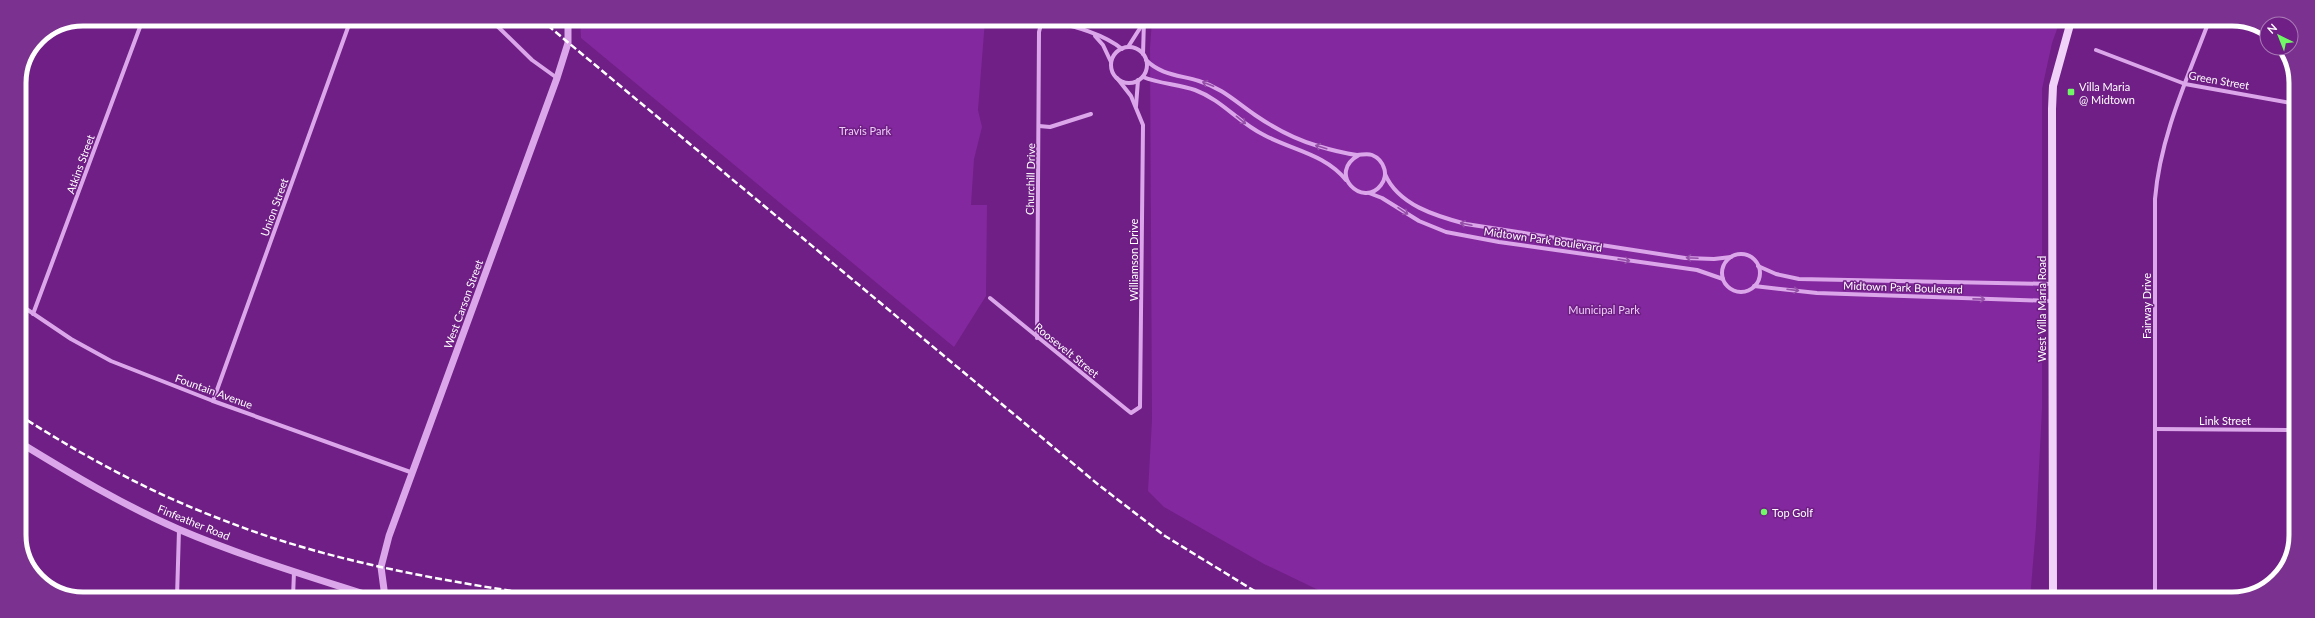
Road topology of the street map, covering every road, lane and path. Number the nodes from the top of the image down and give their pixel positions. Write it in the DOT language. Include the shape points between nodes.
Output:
graph roads {
  1 [pos="140,26"];
  2 [pos="348,26"];
  3 [pos="497,26"];
  4 [pos="568,26"];
  5 [pos="1040,26"];
  6 [pos="1067,26"];
  7 [pos="1141,26"];
  8 [pos="1144,26"];
  9 [pos="2070,26"];
  10 [pos="2207,26"];
  11 [pos="1093,34"];
  12 [pos="1128,47"];
  13 [pos="1122,49"];
  14 [pos="2096,50"];
  15 [pos="1143,54"];
  16 [pos="1146,60"];
  17 [pos="1111,62"];
  18 [pos="1143,77"];
  19 [pos="557,78"];
  20 [pos="1117,78"];
  21 [pos="1138,80"];
  22 [pos="2186,84"];
  23 [pos="2289,103"];
  24 [pos="1136,106"];
  25 [pos="1091,114"];
  26 [pos="1040,126"];
  27 [pos="1359,155"];
  28 [pos="1385,174"];
  29 [pos="1347,181"];
  30 [pos="1369,193"];
  31 [pos="1731,257"];
  32 [pos="1758,266"];
  33 [pos="1723,279"];
  34 [pos="2052,284"];
  35 [pos="1754,286"];
  36 [pos="990,298"];
  37 [pos="2052,301"];
  38 [pos="26,309"];
  39 [pos="34,314"];
  40 [pos="1037,338"];
  41 [pos="213,401"];
  42 [pos="1134,412"];
  43 [pos="2155,429"];
  44 [pos="2289,430"];
  45 [pos="26,446"];
  46 [pos="413,473"];
  47 [pos="179,530"];
  48 [pos="294,572"];
  49 [pos="177,592"];
  50 [pos="293,592"];
  51 [pos="357,592"];
  52 [pos="384,592"];
  53 [pos="2053,592"];
  54 [pos="2155,592"];
  1 -- 39 [label="street, Atkins Street"];
  2 -- 41 [label="street, Union Street"];
  3 -- 19 [label="street" via="532,60"];
  4 -- 19 [label="street, West Carson Street" via="568,42"];
  5 -- 26 [label="street, Churchill Drive"];
  6 -- 11 [label="street"];
  7 -- 12 [label="street"];
  8 -- 15 [label="street"];
  9 -- 34 [label="main road, West Villa Maria Road" via="2052,86"];
  10 -- 22 [label="street, Fairway Drive"];
  11 -- 13 [label="street" via="1116,43"];
  11 -- 17 [label="street" via="1103,45"];
  12 -- 13 [label="street"];
  12 -- 15 [label="street"];
  13 -- 17 [label="street"];
  14 -- 22 [label="street, Green Street"];
  15 -- 16 [label="street"];
  16 -- 18 [label="street" via="1147,66"];
  27 -- 16 [label="street, one-way" via="1339,152 1269,125 1228,93 1199,81 1163,72"];
  17 -- 20 [label="street" via="1111,68"];
  18 -- 21 [label="street"];
  18 -- 29 [label="street, one-way" via="1195,90 1214,99 1265,136 1334,166"];
  19 -- 46 [label="street, West Carson Street"];
  20 -- 21 [label="street" via="1127,83"];
  20 -- 24 [label="street, Williamson Drive"];
  21 -- 24 [label="street, Williamson Drive"];
  22 -- 23 [label="street, Green Street"];
  22 -- 43 [label="street, Fairway Drive" via="2171,123 2157,180"];
  24 -- 42 [label="street, Williamson Drive" via="1143,125 1142,384 1140,407"];
  25 -- 26 [label="street" via="1050,127"];
  26 -- 40 [label="street, Churchill Drive"];
  27 -- 28 [label="street" via="1377,158"];
  27 -- 29 [label="street" via="1349,162 1346,168"];
  28 -- 30 [label="street" via="1380,186"];
  31 -- 28 [label="street, Midtown Park Boulevard, one-way" via="1686,258 1466,224 1431,213 1398,194"];
  29 -- 30 [label="street" via="1356,191"];
  30 -- 33 [label="street, Midtown Park Boulevard, one-way" via="1419,221 1446,232 1697,270"];
  31 -- 32 [label="street" via="1744,255 1754,259"];
  31 -- 33 [label="street" via="1723,267"];
  32 -- 34 [label="street, Midtown Park Boulevard" via="1776,274 1799,279"];
  32 -- 35 [label="street" via="1759,277"];
  33 -- 35 [label="street" via="1726,285 1737,291 1749,290"];
  34 -- 37 [label="main road, West Villa Maria Road"];
  35 -- 37 [label="street, Midtown Park Boulevard, one-way" via="1817,293"];
  36 -- 40 [label="street, Roosevelt Street"];
  37 -- 53 [label="main road, West Villa Maria Road"];
  38 -- 39 [label="street, Fountain Avenue"];
  39 -- 41 [label="street, Fountain Avenue" via="71,339 111,361"];
  40 -- 42 [label="street, Roosevelt Street" via="1126,410"];
  41 -- 46 [label="street, Fountain Avenue"];
  43 -- 44 [label="street, Link Street"];
  43 -- 54 [label="street, Fairway Drive"];
  45 -- 47 [label="street, Finfeather Road" via="80,480"];
  46 -- 52 [label="street, West Carson Street" via="384,554 381,567"];
  47 -- 48 [label="street, Finfeather Road"];
  47 -- 49 [label="street"];
  48 -- 50 [label="street"];
  48 -- 51 [label="street, Finfeather Road"];
}
